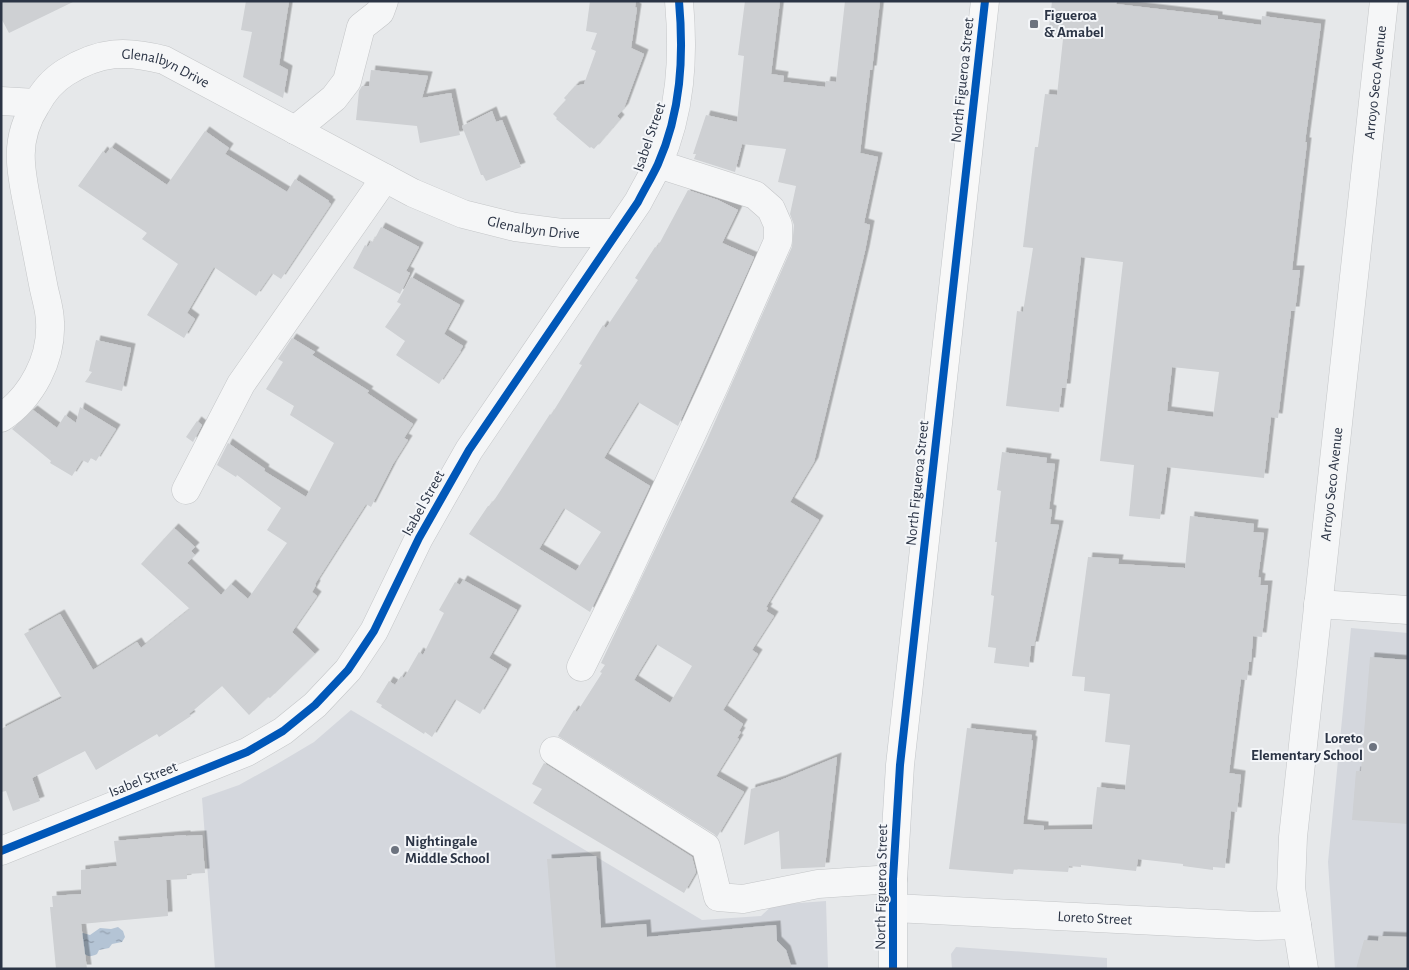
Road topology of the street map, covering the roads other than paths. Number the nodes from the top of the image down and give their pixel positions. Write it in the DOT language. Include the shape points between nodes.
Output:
graph roads {
  1 [pos="384,1"];
  2 [pos="679,1"];
  3 [pos="985,1"];
  4 [pos="1384,1"];
  5 [pos="1,102"];
  6 [pos="36,103"];
  7 [pos="295,130"];
  8 [pos="658,164"];
  9 [pos="385,178"];
  10 [pos="617,232"];
  11 [pos="1,418"];
  12 [pos="186,490"];
  13 [pos="1318,604"];
  14 [pos="1408,610"];
  15 [pos="581,667"];
  16 [pos="554,751"];
  17 [pos="1,851"];
  18 [pos="893,879"];
  19 [pos="894,908"];
  20 [pos="1296,925"];
  21 [pos="893,969"];
  22 [pos="1304,969"];
  1 -- 7 [label="street" via="380,12 361,27 347,81 334,98"];
  2 -- 8 [label="street, Isabel Street" via="682,38 680,80 673,121"];
  3 -- 18 [label="main road, North Figueroa Street" via="900,766"];
  4 -- 13 [label="street, Arroyo Seco Avenue"];
  5 -- 6 [label="street"];
  6 -- 7 [label="street, Glenalbyn Drive" via="61,75 79,64 109,54 139,54 164,60"];
  6 -- 11 [label="street, Glenalbyn Drive" via="21,141 20,169 50,321 48,351 39,376 25,398"];
  7 -- 9 [label="street, Glenalbyn Drive"];
  8 -- 10 [label="street, Isabel Street"];
  8 -- 15 [label="street" via="755,195 771,210 778,225 778,241 714,386"];
  9 -- 10 [label="street, Glenalbyn Drive" via="463,214 515,227 562,233"];
  9 -- 12 [label="street" via="241,384"];
  10 -- 17 [label="street, Isabel Street" via="469,450 419,538 374,631 348,670 315,705 283,731 247,752"];
  13 -- 14 [label="street"];
  13 -- 20 [label="street, Arroyo Seco Avenue" via="1293,837 1291,888"];
  16 -- 18 [label="street" via="706,847 718,897 743,899 818,884"];
  18 -- 19 [label="main road, North Figueroa Street"];
  19 -- 20 [label="street, Loreto Street" via="1257,926"];
  19 -- 21 [label="main road, North Figueroa Street"];
  20 -- 22 [label="street, Arroyo Seco Avenue"];
}
